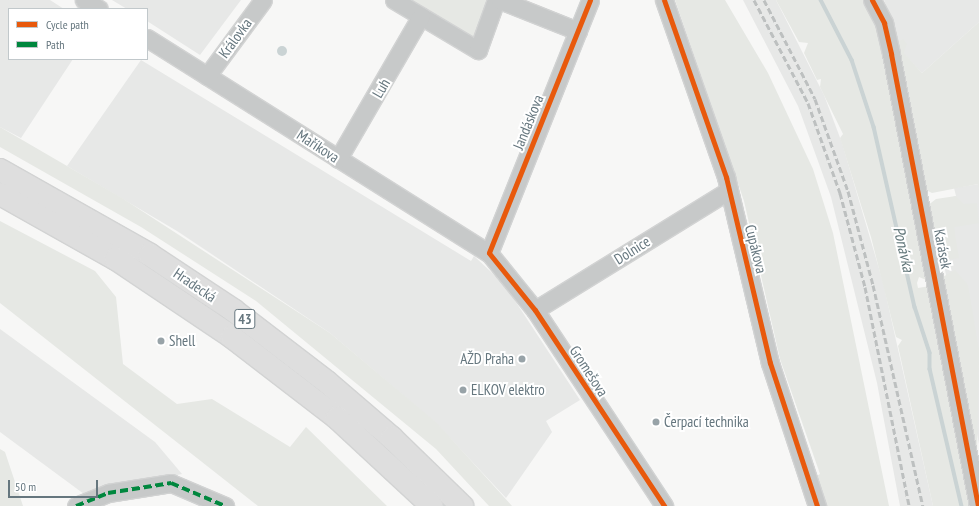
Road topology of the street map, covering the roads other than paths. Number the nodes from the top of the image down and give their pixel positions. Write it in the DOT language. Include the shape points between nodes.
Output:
graph roads {
  1 [pos="84,0"];
  2 [pos="262,0"];
  3 [pos="394,0"];
  4 [pos="496,0"];
  5 [pos="500,0"];
  6 [pos="590,0"];
  7 [pos="664,0"];
  8 [pos="872,0"];
  9 [pos="97,8"];
  10 [pos="421,16"];
  11 [pos="578,31"];
  12 [pos="148,39"];
  13 [pos="207,76"];
  14 [pos="338,159"];
  15 [pos="0,170"];
  16 [pos="729,190"];
  17 [pos="0,194"];
  18 [pos="489,253"];
  19 [pos="535,310"];
  20 [pos="76,506"];
  21 [pos="225,506"];
  22 [pos="432,506"];
  23 [pos="462,506"];
  24 [pos="664,506"];
  25 [pos="817,506"];
  26 [pos="978,506"];
  1 -- 9 [label="street"];
  2 -- 13 [label="street, Královka"];
  3 -- 10 [label="street"];
  4 -- 10 [label="street" via="478,50"];
  5 -- 11 [label="street"];
  6 -- 11 [label="street, Jandáskova"];
  7 -- 16 [label="street, Cupákova"];
  8 -- 26 [label="street, Karásek" via="891,54"];
  10 -- 14 [label="street, Luh"];
  11 -- 18 [label="street, Jandáskova"];
  12 -- 13 [label="street, Maříkova"];
  13 -- 14 [label="street, Maříkova"];
  14 -- 18 [label="street, Maříkova"];
  15 -- 23 [label="highway, Hradecká / 43" via="144,251 233,310 332,387"];
  16 -- 19 [label="street, Dolnice"];
  16 -- 25 [label="street, Cupákova" via="770,363"];
  17 -- 22 [label="highway, 43" via="158,286 232,337 337,418"];
  18 -- 19 [label="street, Gromešova"];
  19 -- 24 [label="street, Gromešova"];
  20 -- 21 [label="street" via="108,493 171,483"];
}
